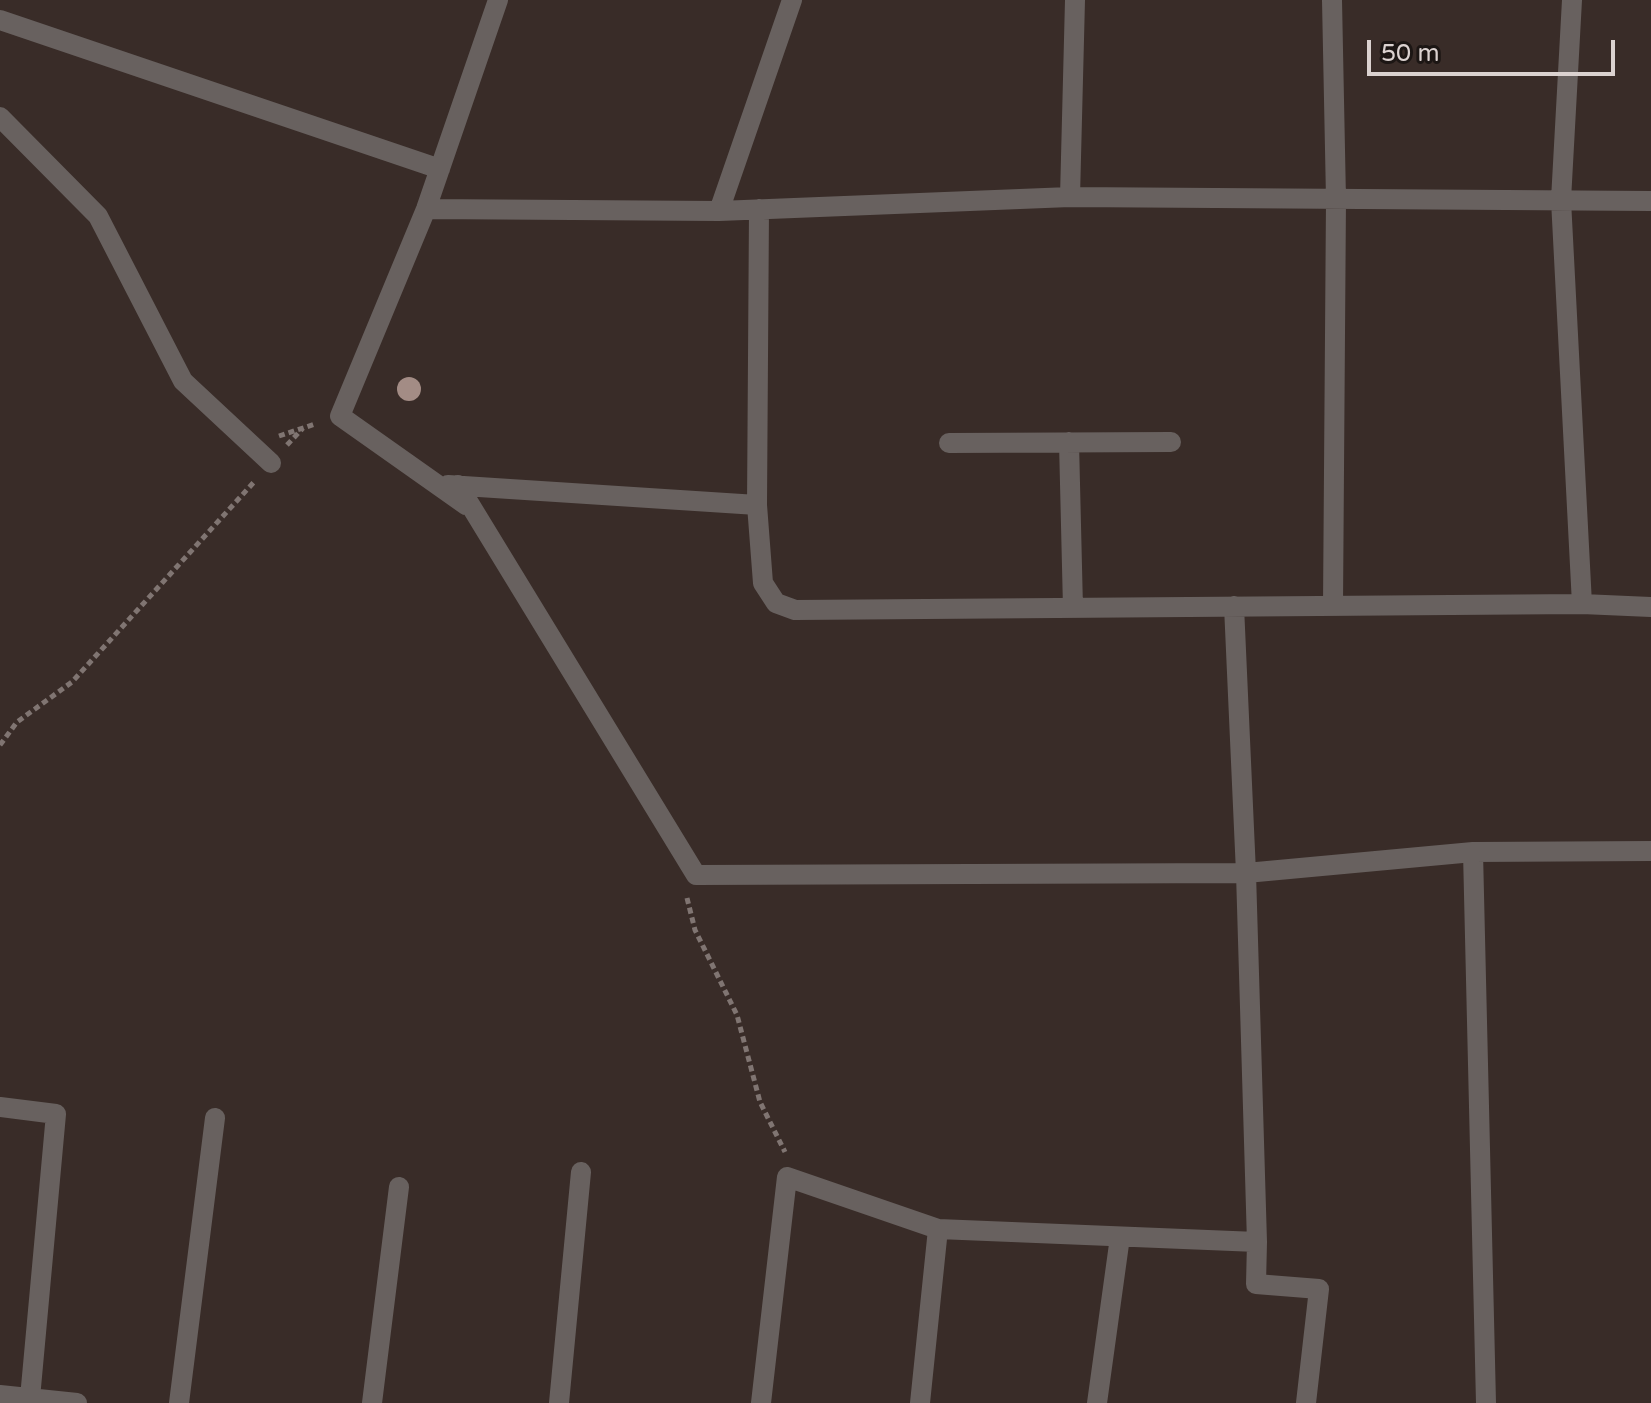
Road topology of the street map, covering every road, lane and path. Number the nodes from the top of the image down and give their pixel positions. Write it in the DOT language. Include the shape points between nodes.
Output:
graph roads {
  1 [pos="498,0"];
  2 [pos="792,0"];
  3 [pos="1075,0"];
  4 [pos="1332,0"];
  5 [pos="1572,0"];
  6 [pos="1,22"];
  7 [pos="0,117"];
  8 [pos="440,169"];
  9 [pos="1070,197"];
  10 [pos="1336,199"];
  11 [pos="1561,200"];
  12 [pos="1651,201"];
  13 [pos="426,209"];
  14 [pos="759,209"];
  15 [pos="719,211"];
  16 [pos="340,416"];
  17 [pos="303,428"];
  18 [pos="1069,442"];
  19 [pos="1171,442"];
  20 [pos="949,443"];
  21 [pos="251,445"];
  22 [pos="271,463"];
  23 [pos="436,484"];
  24 [pos="458,485"];
  25 [pos="757,505"];
  26 [pos="474,511"];
  27 [pos="1582,604"];
  28 [pos="1333,605"];
  29 [pos="1234,606"];
  30 [pos="1651,607"];
  31 [pos="1073,608"];
  32 [pos="0,745"];
  33 [pos="1651,851"];
  34 [pos="1473,852"];
  35 [pos="1246,873"];
  36 [pos="696,875"];
  37 [pos="0,1107"];
  38 [pos="215,1118"];
  39 [pos="581,1172"];
  40 [pos="787,1177"];
  41 [pos="399,1187"];
  42 [pos="938,1229"];
  43 [pos="1120,1237"];
  44 [pos="1257,1242"];
  45 [pos="0,1395"];
  46 [pos="30,1398"];
  47 [pos="77,1403"];
  48 [pos="179,1403"];
  49 [pos="372,1403"];
  50 [pos="559,1403"];
  51 [pos="761,1403"];
  52 [pos="920,1403"];
  53 [pos="1097,1403"];
  54 [pos="1306,1403"];
  55 [pos="1486,1403"];
  1 -- 8 [label="street"];
  2 -- 15 [label="street"];
  3 -- 9 [label="street"];
  4 -- 10 [label="street"];
  5 -- 11 [label="street"];
  6 -- 8 [label="street"];
  7 -- 21 [label="street" via="98,216 183,381"];
  8 -- 13 [label="street"];
  9 -- 10 [label="street"];
  9 -- 14 [label="street"];
  10 -- 11 [label="street"];
  10 -- 28 [label="street"];
  11 -- 12 [label="street"];
  11 -- 27 [label="street"];
  13 -- 15 [label="street"];
  13 -- 16 [label="street"];
  14 -- 15 [label="street"];
  14 -- 25 [label="street"];
  16 -- 17 [label="path"];
  16 -- 23 [label="street"];
  17 -- 21 [label="path"];
  17 -- 22 [label="path"];
  18 -- 19 [label="street"];
  18 -- 20 [label="street"];
  18 -- 31 [label="street"];
  21 -- 22 [label="street"];
  22 -- 32 [label="path" via="72,682 17,722"];
  23 -- 24 [label="street"];
  23 -- 26 [label="street"];
  24 -- 25 [label="street"];
  24 -- 26 [label="street"];
  25 -- 31 [label="street" via="763,583 776,603 795,610"];
  26 -- 36 [label="street"];
  27 -- 28 [label="street"];
  27 -- 30 [label="street"];
  28 -- 29 [label="street"];
  29 -- 31 [label="street"];
  29 -- 35 [label="street"];
  33 -- 34 [label="street"];
  34 -- 35 [label="street"];
  34 -- 55 [label="street"];
  35 -- 36 [label="street"];
  35 -- 44 [label="street"];
  36 -- 40 [label="path" via="687,889 687,907 737,1015 760,1102 784,1150"];
  37 -- 46 [label="street" via="56,1114"];
  38 -- 48 [label="street"];
  39 -- 50 [label="street"];
  40 -- 42 [label="street"];
  40 -- 51 [label="street"];
  41 -- 49 [label="street"];
  42 -- 43 [label="street"];
  42 -- 52 [label="street"];
  43 -- 44 [label="street"];
  43 -- 53 [label="street"];
  44 -- 54 [label="street" via="1256,1284 1319,1289"];
  45 -- 46 [label="street"];
  46 -- 47 [label="street"];
}
